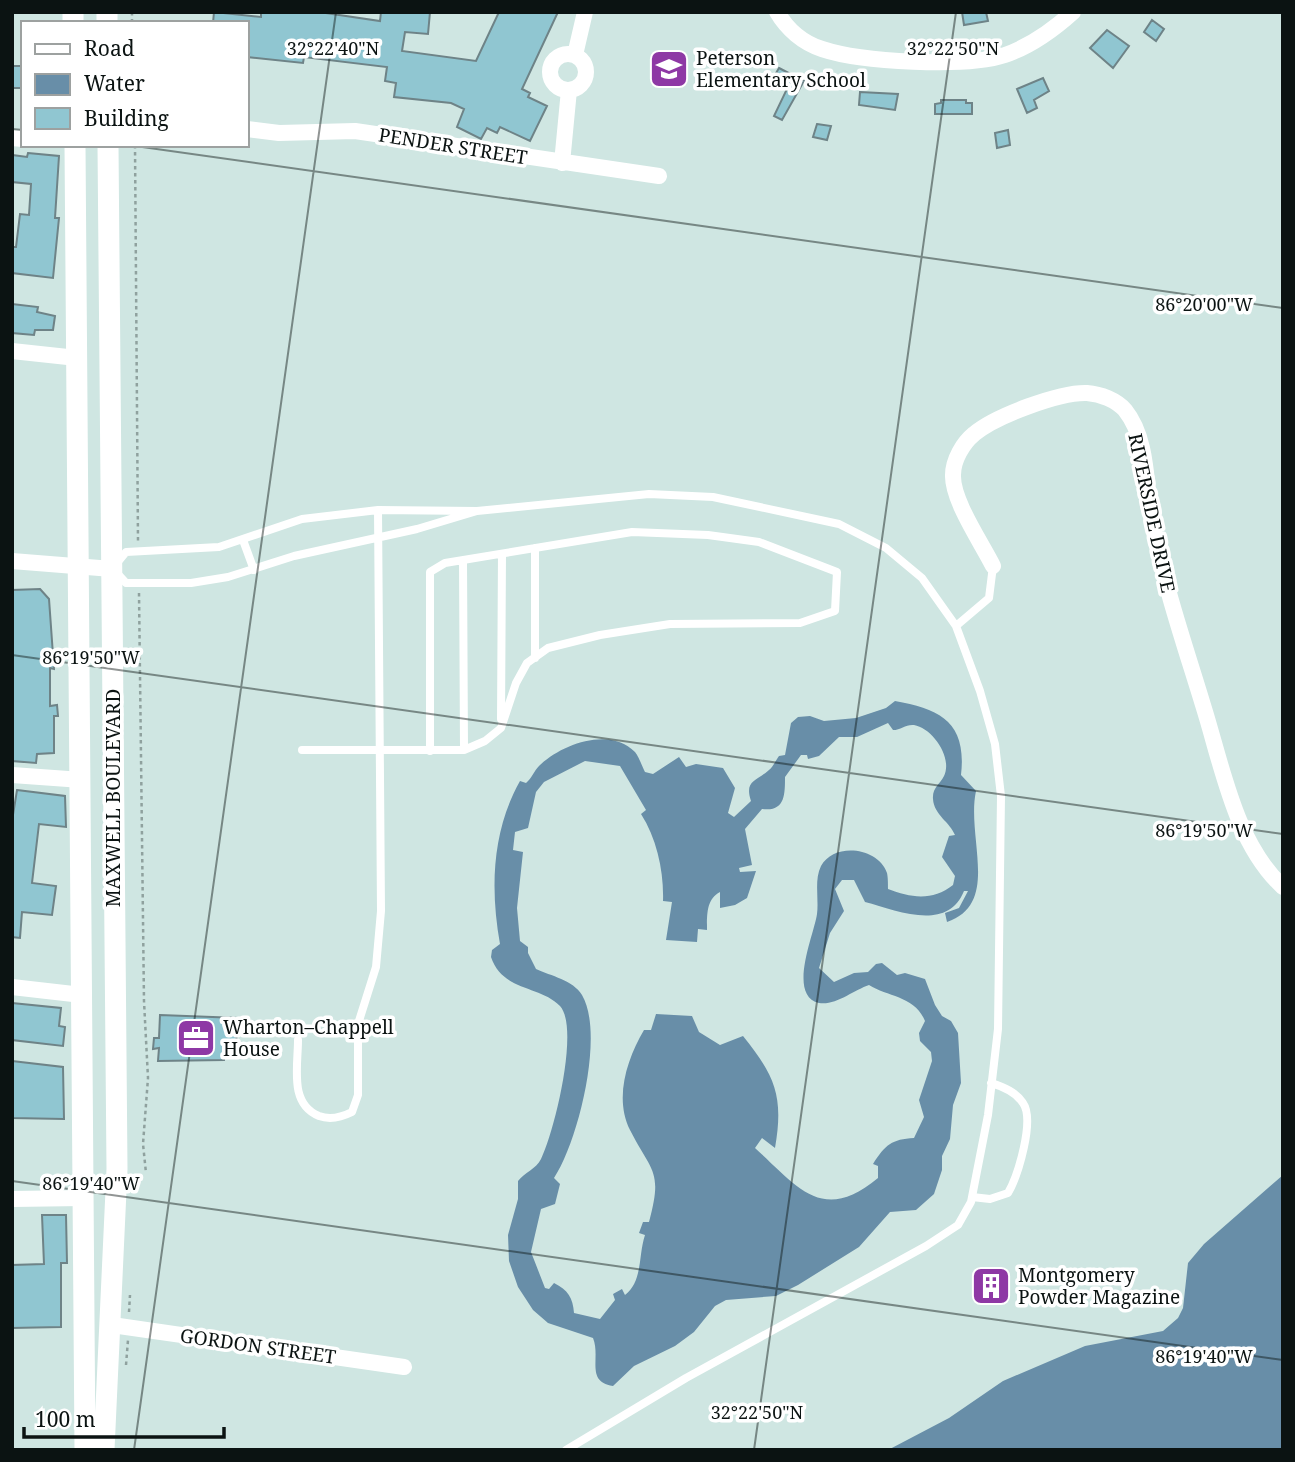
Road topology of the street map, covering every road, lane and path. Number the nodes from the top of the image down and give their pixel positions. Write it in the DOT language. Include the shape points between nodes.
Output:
graph roads {
  1 [pos="585,12"];
  2 [pos="777,12"];
  3 [pos="1073,12"];
  4 [pos="575,55"];
  5 [pos="569,90"];
  6 [pos="248,129"];
  7 [pos="75,147"];
  8 [pos="92,147"];
  9 [pos="108,147"];
  10 [pos="135,147"];
  11 [pos="562,163"];
  12 [pos="659,176"];
  13 [pos="109,216"];
  14 [pos="12,351"];
  15 [pos="77,358"];
  16 [pos="378,510"];
  17 [pos="477,511"];
  18 [pos="380,538"];
  19 [pos="243,540"];
  20 [pos="534,548"];
  21 [pos="138,552"];
  22 [pos="502,554"];
  23 [pos="463,560"];
  24 [pos="12,561"];
  25 [pos="993,566"];
  26 [pos="79,568"];
  27 [pos="112,569"];
  28 [pos="254,570"];
  29 [pos="139,583"];
  30 [pos="956,626"];
  31 [pos="535,658"];
  32 [pos="500,728"];
  33 [pos="302,750"];
  34 [pos="464,750"];
  35 [pos="380,751"];
  36 [pos="430,751"];
  37 [pos="12,775"];
  38 [pos="82,780"];
  39 [pos="1283,887"];
  40 [pos="12,988"];
  41 [pos="82,995"];
  42 [pos="298,1040"];
  43 [pos="992,1083"];
  44 [pos="146,1173"];
  45 [pos="972,1197"];
  46 [pos="83,1198"];
  47 [pos="12,1199"];
  48 [pos="112,1325"];
  49 [pos="404,1367"];
  50 [pos="85,1450"];
  51 [pos="104,1450"];
  52 [pos="566,1450"];
  1 -- 4 [label="street"];
  2 -- 3 [label="street" via="792,32 821,48 962,63 1021,48"];
  4 -- 5 [label="street" via="585,65 585,78"];
  4 -- 5 [label="street" via="561,55 552,65 556,85"];
  5 -- 11 [label="street"];
  6 -- 11 [label="street, PENDER STREET" via="355,131"];
  7 -- 15 [label="main road, MAXWELL BOULEVARD"];
  8 -- 13 [label="main road"];
  9 -- 13 [label="main road, MAXWELL BOULEVARD"];
  10 -- 21 [label="path"];
  11 -- 12 [label="street, PENDER STREET"];
  13 -- 27 [label="main road, MAXWELL BOULEVARD"];
  14 -- 15 [label="street"];
  15 -- 26 [label="main road, MAXWELL BOULEVARD"];
  16 -- 17 [label="lane"];
  16 -- 18 [label="lane"];
  16 -- 19 [label="lane" via="302,519"];
  17 -- 18 [label="lane"];
  17 -- 30 [label="lane" via="649,494 713,497 778,509 839,524 886,548 922,578"];
  18 -- 28 [label="lane" via="293,556"];
  18 -- 35 [label="lane"];
  19 -- 21 [label="lane" via="189,551"];
  19 -- 28 [label="lane"];
  20 -- 22 [label="lane"];
  20 -- 31 [label="lane"];
  20 -- 31 [label="lane" via="632,532 708,535 760,542 837,572 835,611 800,624 670,624 548,648"];
  21 -- 27 [label="lane" via="126,552"];
  22 -- 23 [label="lane"];
  22 -- 32 [label="lane"];
  23 -- 34 [label="lane"];
  23 -- 36 [label="lane" via="430,572"];
  24 -- 26 [label="street"];
  25 -- 30 [label="lane" via="989,598"];
  25 -- 39 [label="street, RIVERSIDE DRIVE" via="956,494 952,473 960,451 975,433 1067,394 1107,398 1125,411 1142,448 1152,524 1169,598 1231,793 1258,858"];
  26 -- 27 [label="street"];
  26 -- 38 [label="main road, MAXWELL BOULEVARD"];
  27 -- 29 [label="lane" via="126,583"];
  27 -- 48 [label="main road, MAXWELL BOULEVARD" via="117,1169"];
  28 -- 29 [label="lane" via="191,583"];
  29 -- 44 [label="path"];
  30 -- 43 [label="lane" via="995,744 1001,796 998,1030"];
  31 -- 32 [label="lane" via="516,683"];
  32 -- 34 [label="lane"];
  33 -- 35 [label="lane"];
  34 -- 36 [label="lane"];
  35 -- 36 [label="lane"];
  35 -- 42 [label="lane" via="381,911 376,967 358,1024 358,1095 352,1112 323,1118 306,1109 298,1096"];
  37 -- 38 [label="street"];
  38 -- 41 [label="main road, MAXWELL BOULEVARD"];
  40 -- 41 [label="street"];
  41 -- 46 [label="main road, MAXWELL BOULEVARD"];
  43 -- 45 [label="lane"];
  43 -- 45 [label="lane" via="1010,1090 1025,1105 1027,1121 1018,1176 1008,1193 990,1199"];
  45 -- 52 [label="lane" via="958,1225 926,1246"];
  46 -- 47 [label="street"];
  46 -- 50 [label="main road, MAXWELL BOULEVARD"];
  48 -- 49 [label="street, GORDON STREET"];
  48 -- 51 [label="main road, MAXWELL BOULEVARD"];
}
